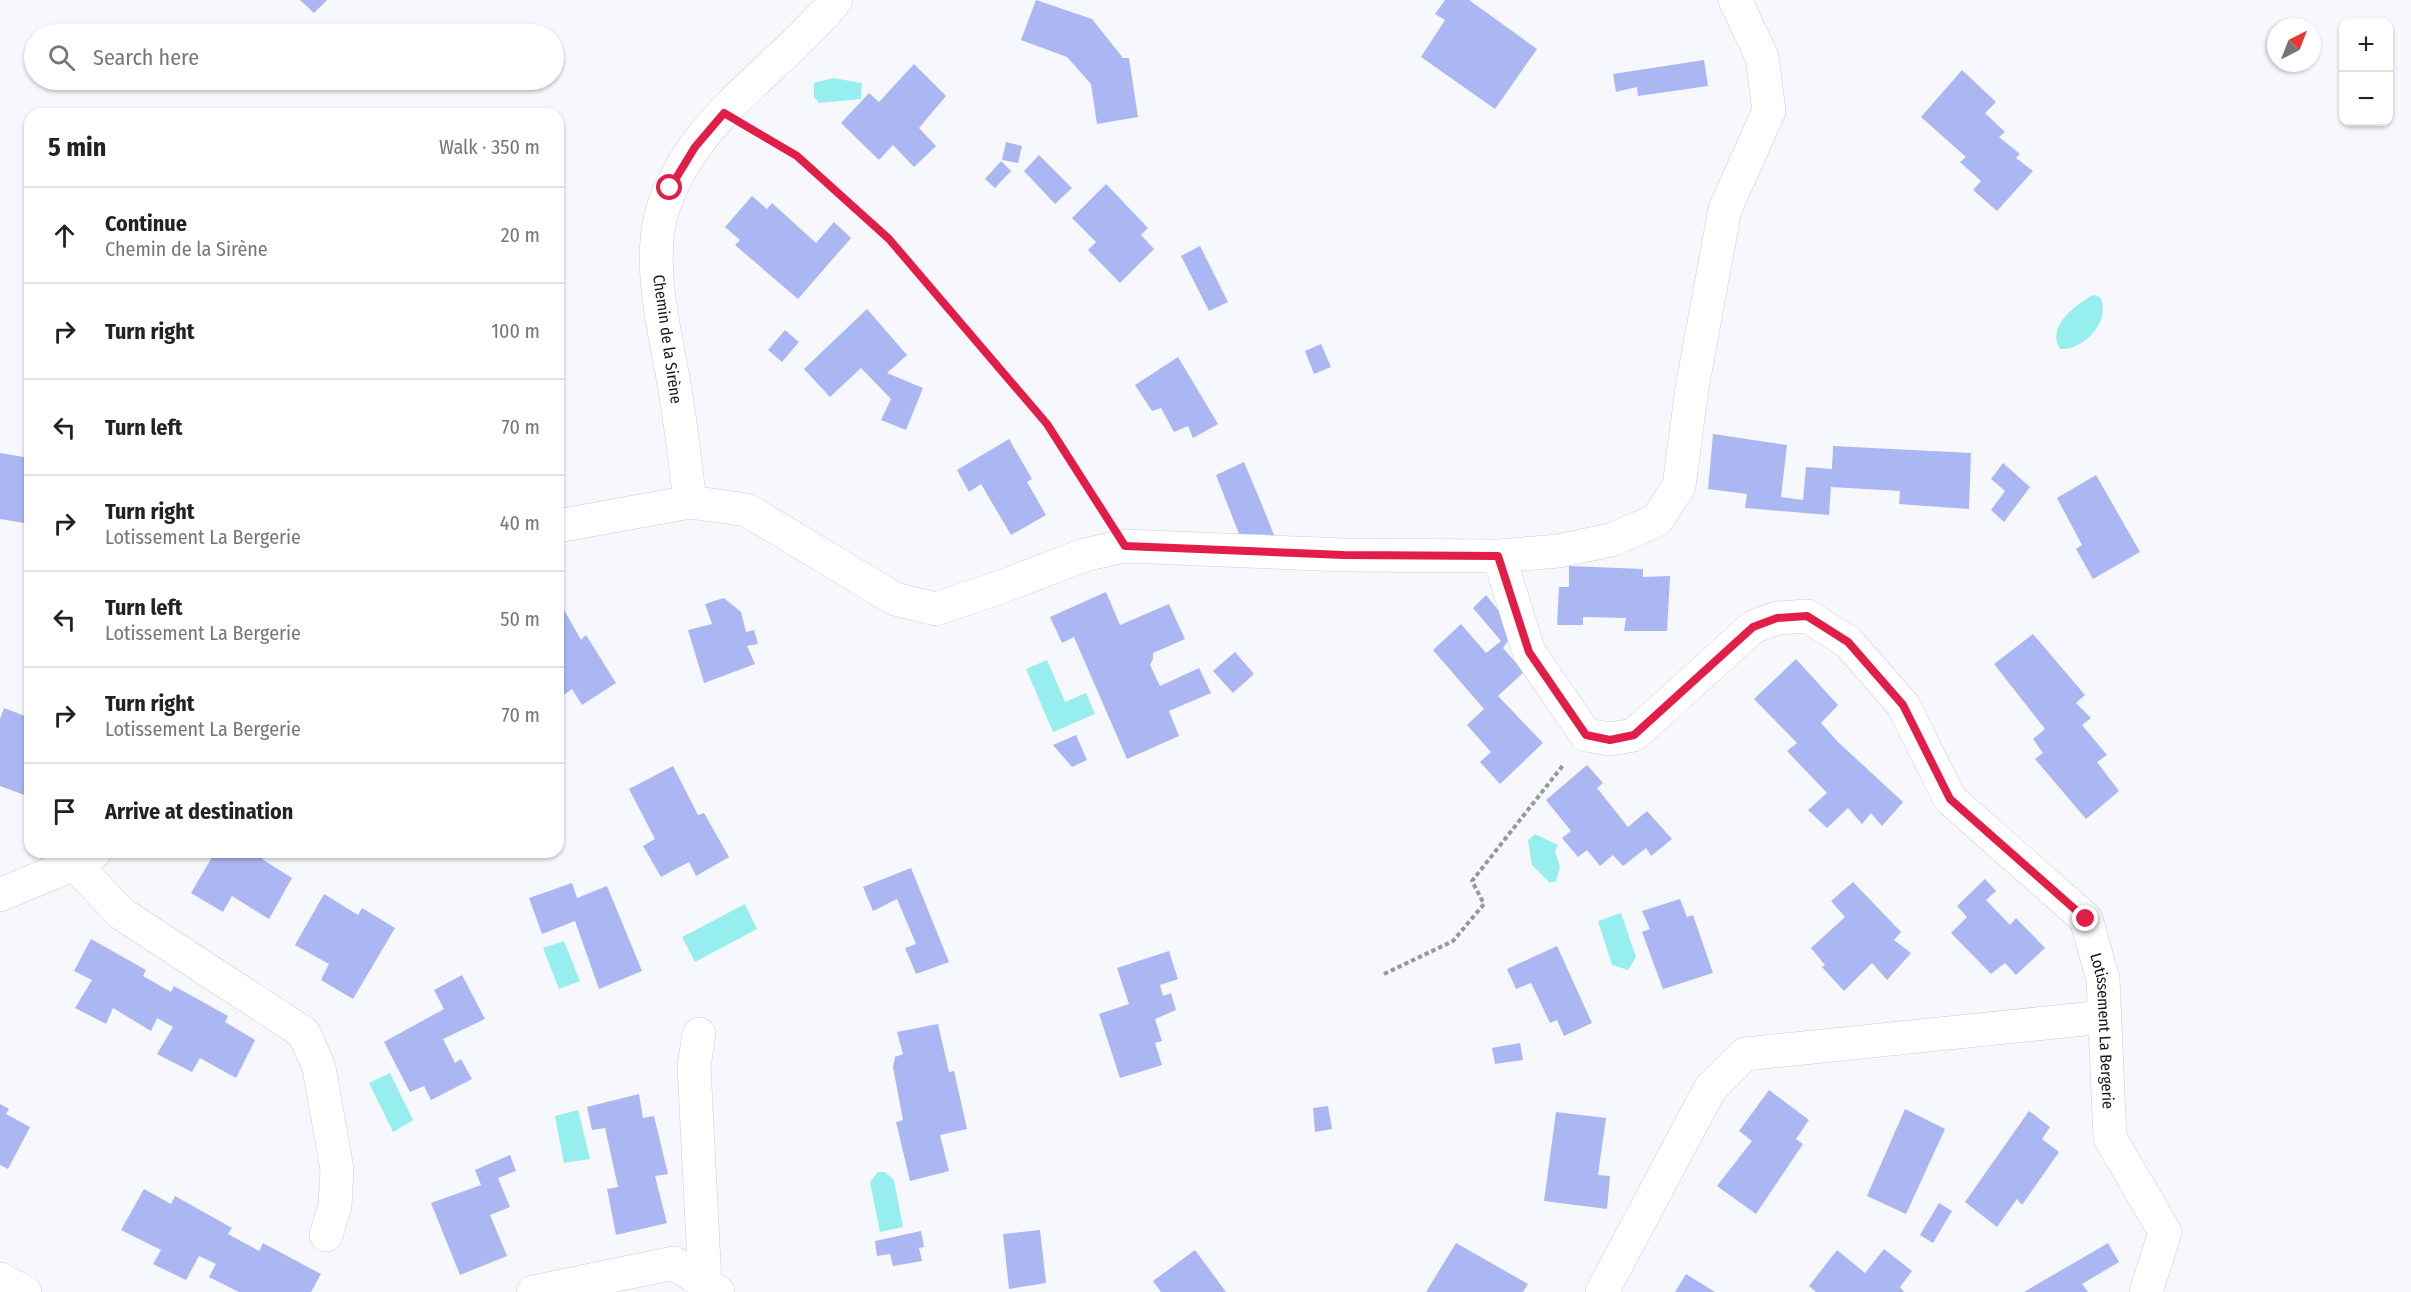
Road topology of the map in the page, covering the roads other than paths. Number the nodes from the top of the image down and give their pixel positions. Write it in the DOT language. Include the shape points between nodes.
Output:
graph roads {
  1 [pos="837,0"];
  2 [pos="1735,0"];
  3 [pos="690,502"];
  4 [pos="564,525"];
  5 [pos="1498,556"];
  6 [pos="85,858"];
  7 [pos="0,895"];
  8 [pos="2104,1017"];
  9 [pos="699,1034"];
  10 [pos="326,1235"];
  11 [pos="0,1279"];
  12 [pos="711,1288"];
  13 [pos="25,1292"];
  14 [pos="533,1292"];
  15 [pos="1602,1292"];
  16 [pos="2146,1292"];
  1 -- 3 [label="street, Chemin de la Sirène" via="813,29 724,113 695,147 670,188 657,238 658,295"];
  2 -- 5 [label="street" via="1762,57 1769,111 1725,209 1692,388 1679,486 1657,520 1611,540 1558,551"];
  3 -- 4 [label="street"];
  3 -- 5 [label="street" via="747,510 895,598 936,609 1084,555 1125,546 1344,555"];
  5 -- 8 [label="street, Lotissement La Bergerie" via="1529,652 1586,735 1610,740 1634,735 1753,627 1777,618 1807,616 1848,642 1903,705 1950,799 2086,919 2103,979"];
  6 -- 7 [label="street"];
  6 -- 10 [label="street" via="122,914 304,1033 319,1068 337,1169 336,1206"];
  8 -- 15 [label="street" via="1745,1054 1710,1089"];
  8 -- 16 [label="street, Lotissement La Bergerie" via="2110,1138 2164,1232"];
  9 -- 12 [label="street" via="693,1066"];
  11 -- 13 [label="street"];
  12 -- 14 [label="street" via="674,1263"];
}
